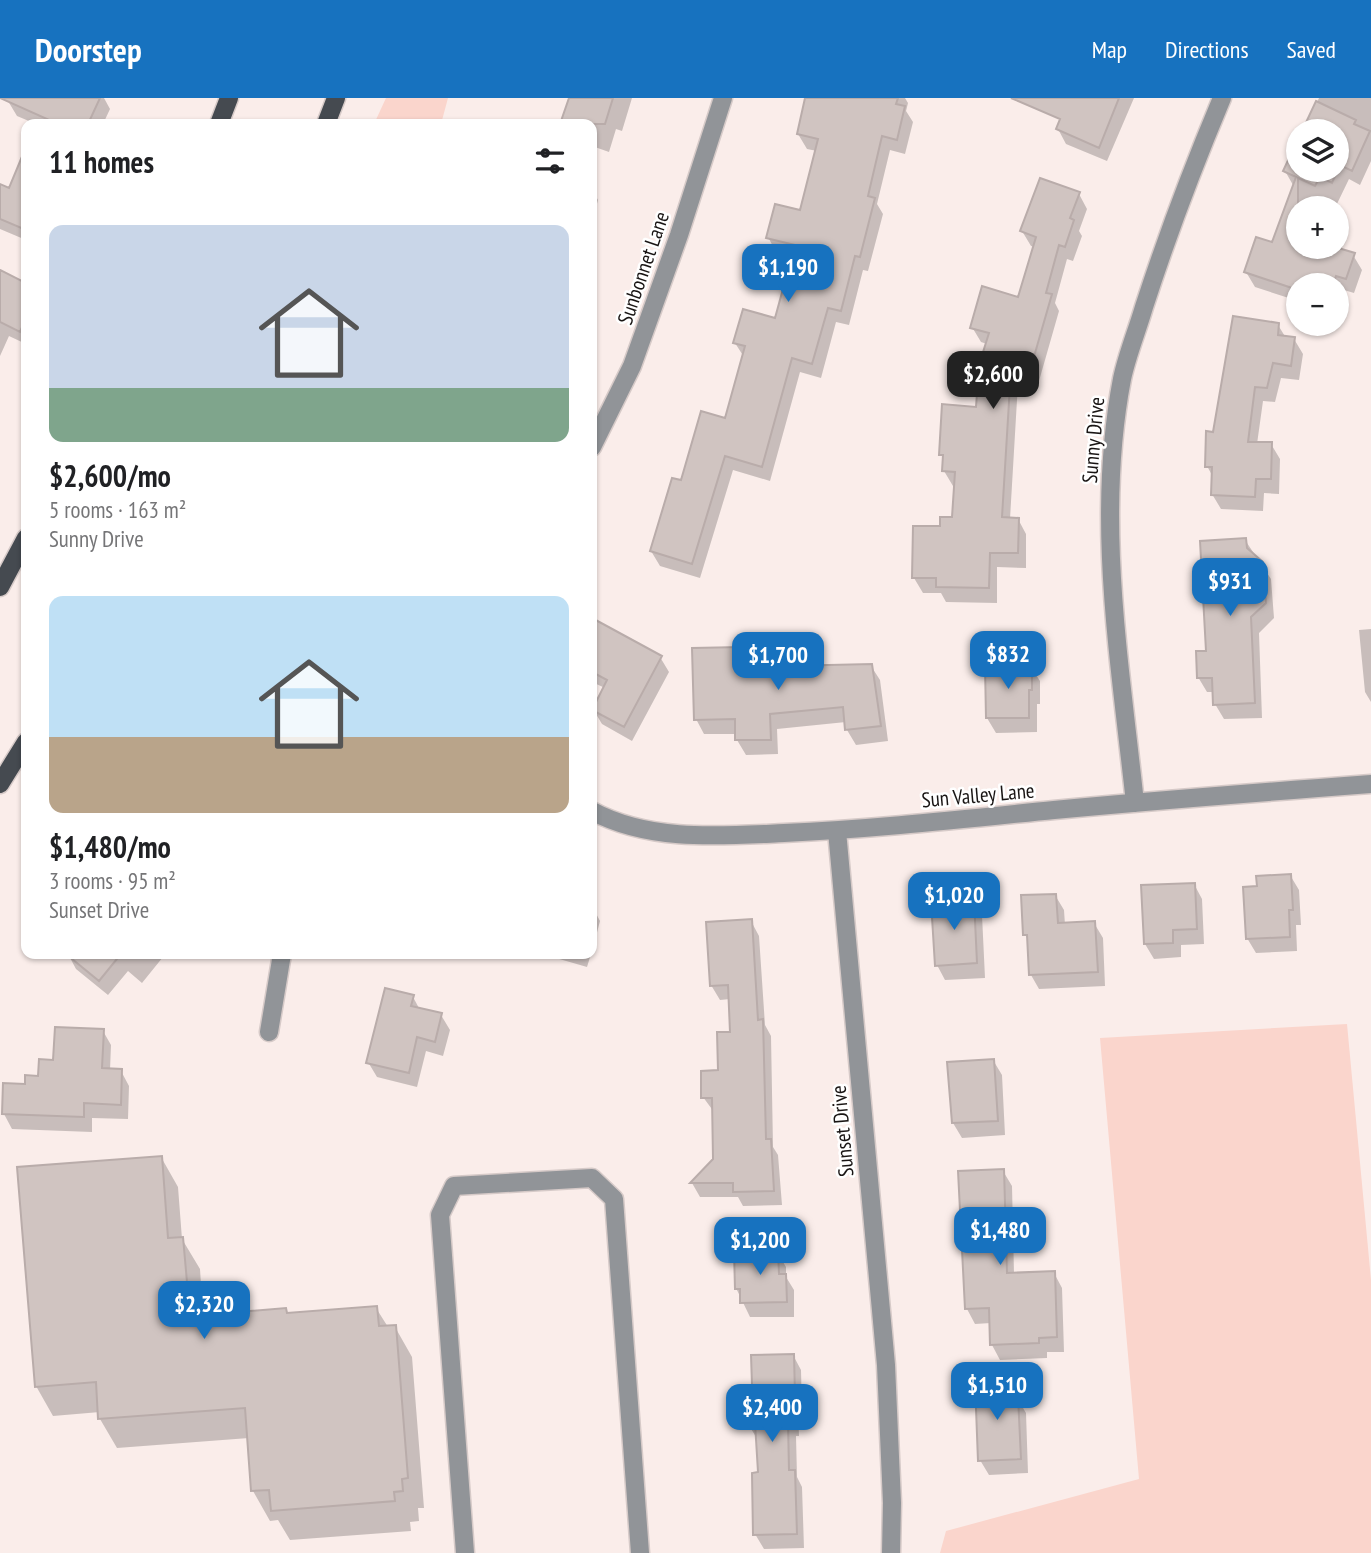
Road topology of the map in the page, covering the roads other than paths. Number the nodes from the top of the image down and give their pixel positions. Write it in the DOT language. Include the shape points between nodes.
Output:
graph roads {
  1 [pos="229,98"];
  2 [pos="336,98"];
  3 [pos="723,98"];
  4 [pos="1222,98"];
  5 [pos="221,119"];
  6 [pos="328,119"];
  7 [pos="597,437"];
  8 [pos="21,547"];
  9 [pos="0,587"];
  10 [pos="21,751"];
  11 [pos="0,784"];
  12 [pos="1371,784"];
  13 [pos="1135,803"];
  14 [pos="597,814"];
  15 [pos="837,831"];
  16 [pos="281,959"];
  17 [pos="269,1032"];
  18 [pos="465,1553"];
  19 [pos="640,1553"];
  20 [pos="891,1553"];
  1 -- 5 [label="main road"];
  2 -- 6 [label="main road"];
  3 -- 7 [label="street, Sunbonnet Lane" via="632,366"];
  4 -- 13 [label="street, Sunny Drive" via="1158,265 1122,377 1111,472 1111,580"];
  8 -- 9 [label="main road"];
  10 -- 11 [label="main road"];
  12 -- 13 [label="street, Sun Valley Lane"];
  13 -- 15 [label="street, Sun Valley Lane"];
  14 -- 15 [label="street, Sun Valley Lane" via="693,837"];
  15 -- 20 [label="street, Sunset Drive" via="886,1364"];
  16 -- 17 [label="street"];
  18 -- 19 [label="street" via="440,1215 454,1186 592,1178 614,1199"];
}
